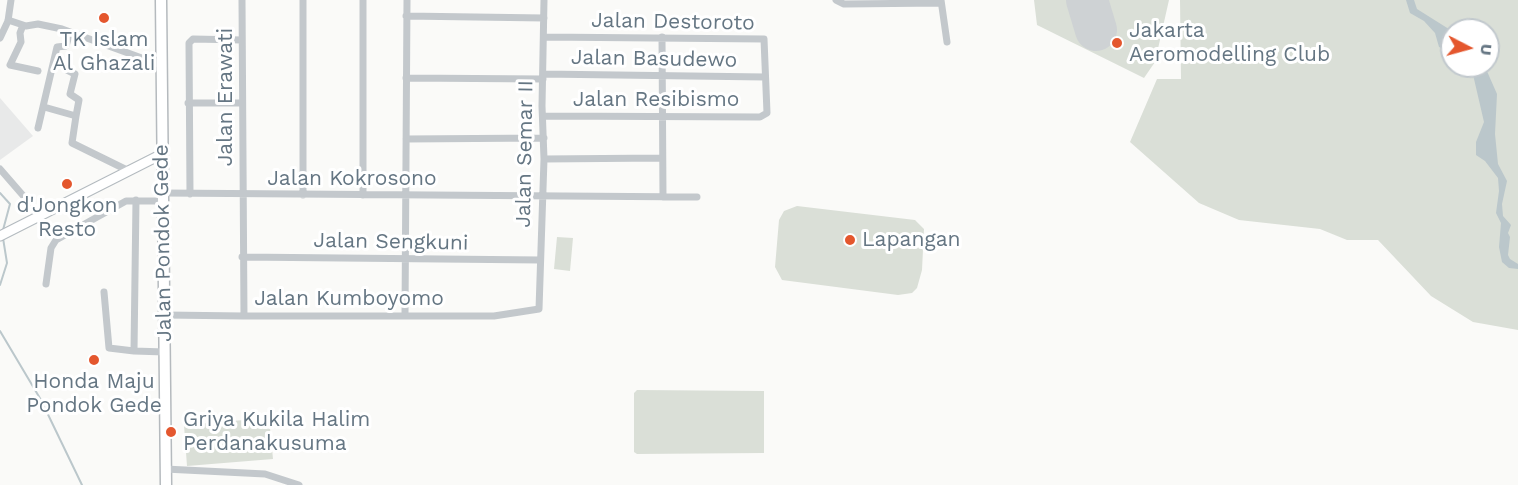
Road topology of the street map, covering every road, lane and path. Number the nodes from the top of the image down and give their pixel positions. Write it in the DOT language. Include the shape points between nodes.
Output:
graph roads {
  1 [pos="11,0"];
  2 [pos="161,0"];
  3 [pos="243,0"];
  4 [pos="303,0"];
  5 [pos="363,0"];
  6 [pos="407,0"];
  7 [pos="544,0"];
  8 [pos="836,0"];
  9 [pos="941,1"];
  10 [pos="406,16"];
  11 [pos="544,18"];
  12 [pos="8,20"];
  13 [pos="23,25"];
  14 [pos="70,32"];
  15 [pos="544,37"];
  16 [pos="662,37"];
  17 [pos="0,38"];
  18 [pos="242,40"];
  19 [pos="947,42"];
  20 [pos="161,65"];
  21 [pos="67,70"];
  22 [pos="38,71"];
  23 [pos="661,76"];
  24 [pos="543,77"];
  25 [pos="765,77"];
  26 [pos="406,78"];
  27 [pos="188,103"];
  28 [pos="242,103"];
  29 [pos="44,107"];
  30 [pos="767,113"];
  31 [pos="76,116"];
  32 [pos="543,116"];
  33 [pos="662,117"];
  34 [pos="38,128"];
  35 [pos="544,138"];
  36 [pos="406,139"];
  37 [pos="160,158"];
  38 [pos="662,158"];
  39 [pos="544,159"];
  40 [pos="0,169"];
  41 [pos="127,170"];
  42 [pos="190,194"];
  43 [pos="242,195"];
  44 [pos="303,195"];
  45 [pos="363,195"];
  46 [pos="405,196"];
  47 [pos="163,197"];
  48 [pos="541,197"];
  49 [pos="663,197"];
  50 [pos="697,197"];
  51 [pos="136,200"];
  52 [pos="40,215"];
  53 [pos="4,234"];
  54 [pos="242,257"];
  55 [pos="406,259"];
  56 [pos="540,260"];
  57 [pos="46,284"];
  58 [pos="104,292"];
  59 [pos="539,309"];
  60 [pos="165,315"];
  61 [pos="244,316"];
  62 [pos="405,316"];
  63 [pos="134,351"];
  64 [pos="165,352"];
  65 [pos="165,469"];
  66 [pos="166,485"];
  67 [pos="299,485"];
  1 -- 12 [label="street"];
  2 -- 20 [label="main road, Jalan Pondok Gede"];
  3 -- 18 [label="street, Jalan Erawati"];
  4 -- 44 [label="street"];
  5 -- 45 [label="street"];
  6 -- 10 [label="street"];
  7 -- 11 [label="street, Jalan Semar II"];
  8 -- 9 [label="street" via="844,4"];
  9 -- 19 [label="street"];
  10 -- 11 [label="street"];
  10 -- 26 [label="street"];
  11 -- 15 [label="street, Jalan Semar II"];
  12 -- 13 [label="street"];
  12 -- 17 [label="street"];
  13 -- 14 [label="street" via="39,24"];
  13 -- 22 [label="street" via="21,42 10,65"];
  14 -- 20 [label="street"];
  14 -- 29 [label="street" via="66,46 57,47"];
  15 -- 16 [label="street, Jalan Destoroto"];
  15 -- 24 [label="street, Jalan Semar II"];
  16 -- 23 [label="street"];
  16 -- 25 [label="street, Jalan Destoroto" via="764,39"];
  18 -- 27 [label="street" via="190,41"];
  18 -- 28 [label="street, Jalan Erawati"];
  20 -- 37 [label="main road, Jalan Pondok Gede"];
  21 -- 31 [label="street" via="75,74 70,94 79,100"];
  23 -- 24 [label="street, Jalan Basudewo"];
  23 -- 25 [label="street, Jalan Basudewo"];
  23 -- 33 [label="street"];
  24 -- 26 [label="street, Jalan Basudewo"];
  24 -- 32 [label="street, Jalan Semar II"];
  25 -- 30 [label="street, Jalan Destoroto"];
  26 -- 36 [label="street"];
  27 -- 28 [label="street"];
  27 -- 42 [label="street"];
  28 -- 43 [label="street, Jalan Erawati"];
  29 -- 31 [label="street"];
  29 -- 34 [label="street"];
  30 -- 33 [label="street, Jalan Resibismo" via="760,117"];
  31 -- 41 [label="street" via="72,142"];
  32 -- 33 [label="street, Jalan Resibismo"];
  32 -- 35 [label="street, Jalan Semar II"];
  33 -- 38 [label="street"];
  35 -- 36 [label="street"];
  35 -- 39 [label="street, Jalan Semar II"];
  36 -- 46 [label="street"];
  37 -- 41 [label="main road"];
  37 -- 47 [label="main road, Jalan Pondok Gede"];
  38 -- 39 [label="street"];
  38 -- 49 [label="street"];
  39 -- 48 [label="street, Jalan Semar II"];
  40 -- 52 [label="street"];
  41 -- 52 [label="main road"];
  42 -- 43 [label="street, Jalan Kokrosono"];
  42 -- 47 [label="street, Jalan Kokrosono"];
  43 -- 44 [label="street, Jalan Kokrosono"];
  43 -- 54 [label="street, Jalan Kumboyomo"];
  44 -- 45 [label="street, Jalan Kokrosono"];
  45 -- 46 [label="street, Jalan Kokrosono"];
  46 -- 48 [label="street, Jalan Kokrosono"];
  46 -- 55 [label="street"];
  47 -- 51 [label="street, Jalan Kokrosono"];
  47 -- 60 [label="main road, Jalan Pondok Gede"];
  48 -- 49 [label="street, Jalan Kokrosono"];
  48 -- 56 [label="street, Jalan Semar II"];
  49 -- 50 [label="street, Jalan Kokrosono"];
  51 -- 57 [label="street" via="126,201 56,240 51,248"];
  51 -- 63 [label="street"];
  52 -- 53 [label="main road"];
  54 -- 55 [label="street, Jalan Sengkuni"];
  54 -- 61 [label="street, Jalan Kumboyomo"];
  55 -- 56 [label="street, Jalan Sengkuni"];
  55 -- 62 [label="street"];
  56 -- 59 [label="street, Jalan Semar II"];
  58 -- 63 [label="street" via="109,348"];
  59 -- 62 [label="street, Jalan Kumboyomo" via="494,316"];
  60 -- 61 [label="street"];
  60 -- 64 [label="main road, Jalan Pondok Gede"];
  61 -- 62 [label="street, Jalan Kumboyomo"];
  63 -- 64 [label="street"];
  64 -- 65 [label="main road, Jalan Pondok Gede"];
  65 -- 66 [label="main road, Jalan Pondok Gede"];
  65 -- 67 [label="street" via="265,474"];
}
